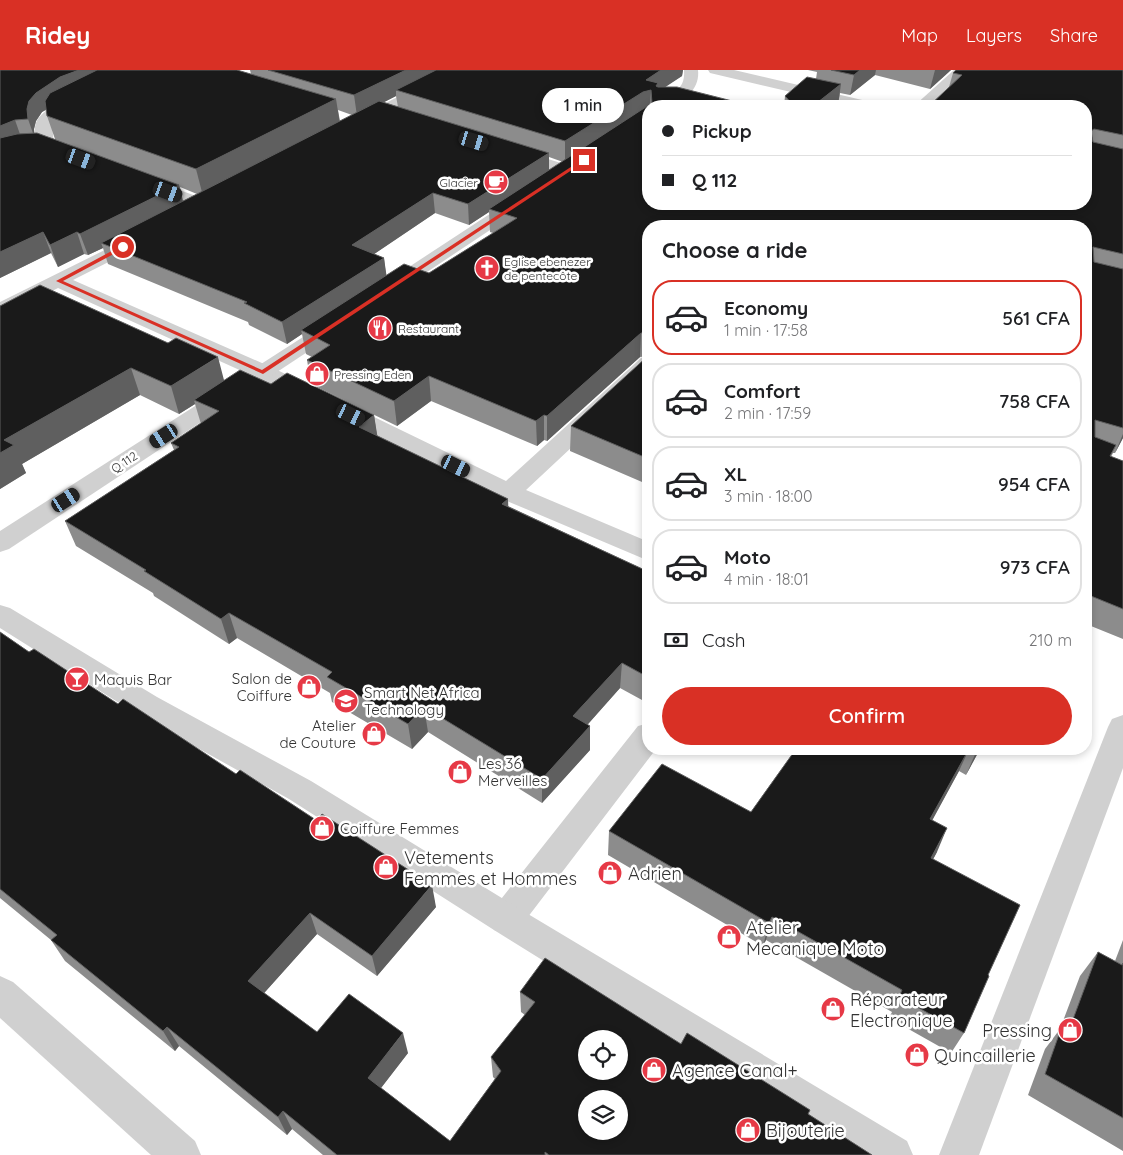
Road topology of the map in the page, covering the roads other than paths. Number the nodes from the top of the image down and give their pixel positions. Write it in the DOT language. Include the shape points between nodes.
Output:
graph roads {
  1 [pos="150,70"];
  2 [pos="462,70"];
  3 [pos="691,70"];
  4 [pos="715,70"];
  5 [pos="963,70"];
  6 [pos="673,100"];
  7 [pos="844,100"];
  8 [pos="929,100"];
  9 [pos="379,112"];
  10 [pos="398,118"];
  11 [pos="349,125"];
  12 [pos="493,147"];
  13 [pos="64,153"];
  14 [pos="129,177"];
  15 [pos="221,196"];
  16 [pos="204,205"];
  17 [pos="186,214"];
  18 [pos="152,232"];
  19 [pos="58,281"];
  20 [pos="0,310"];
  21 [pos="642,369"];
  22 [pos="263,372"];
  23 [pos="509,492"];
  24 [pos="0,543"];
  25 [pos="642,549"];
  26 [pos="0,615"];
  27 [pos="1123,727"];
  28 [pos="642,744"];
  29 [pos="506,919"];
  30 [pos="0,994"];
  31 [pos="181,1155"];
  32 [pos="893,1155"];
  33 [pos="958,1155"];
  1 -- 13 [label="street" via="49,115 43,124 38,146"];
  2 -- 9 [label="street"];
  3 -- 6 [label="street" via="692,81"];
  4 -- 7 [label="street"];
  5 -- 8 [label="street"];
  9 -- 10 [label="street"];
  9 -- 11 [label="street"];
  12 -- 22 [label="street, Q 112" via="576,165"];
  14 -- 16 [label="street"];
  15 -- 16 [label="street"];
  16 -- 17 [label="street"];
  18 -- 19 [label="street"];
  19 -- 20 [label="street"];
  19 -- 22 [label="street"];
  21 -- 23 [label="street"];
  22 -- 23 [label="street"];
  22 -- 24 [label="street, Q 112"];
  23 -- 25 [label="street"];
  26 -- 29 [label="street" via="146,705 300,790"];
  27 -- 33 [label="street"];
  28 -- 29 [label="street"];
  29 -- 32 [label="street"];
  30 -- 31 [label="street"];
}
